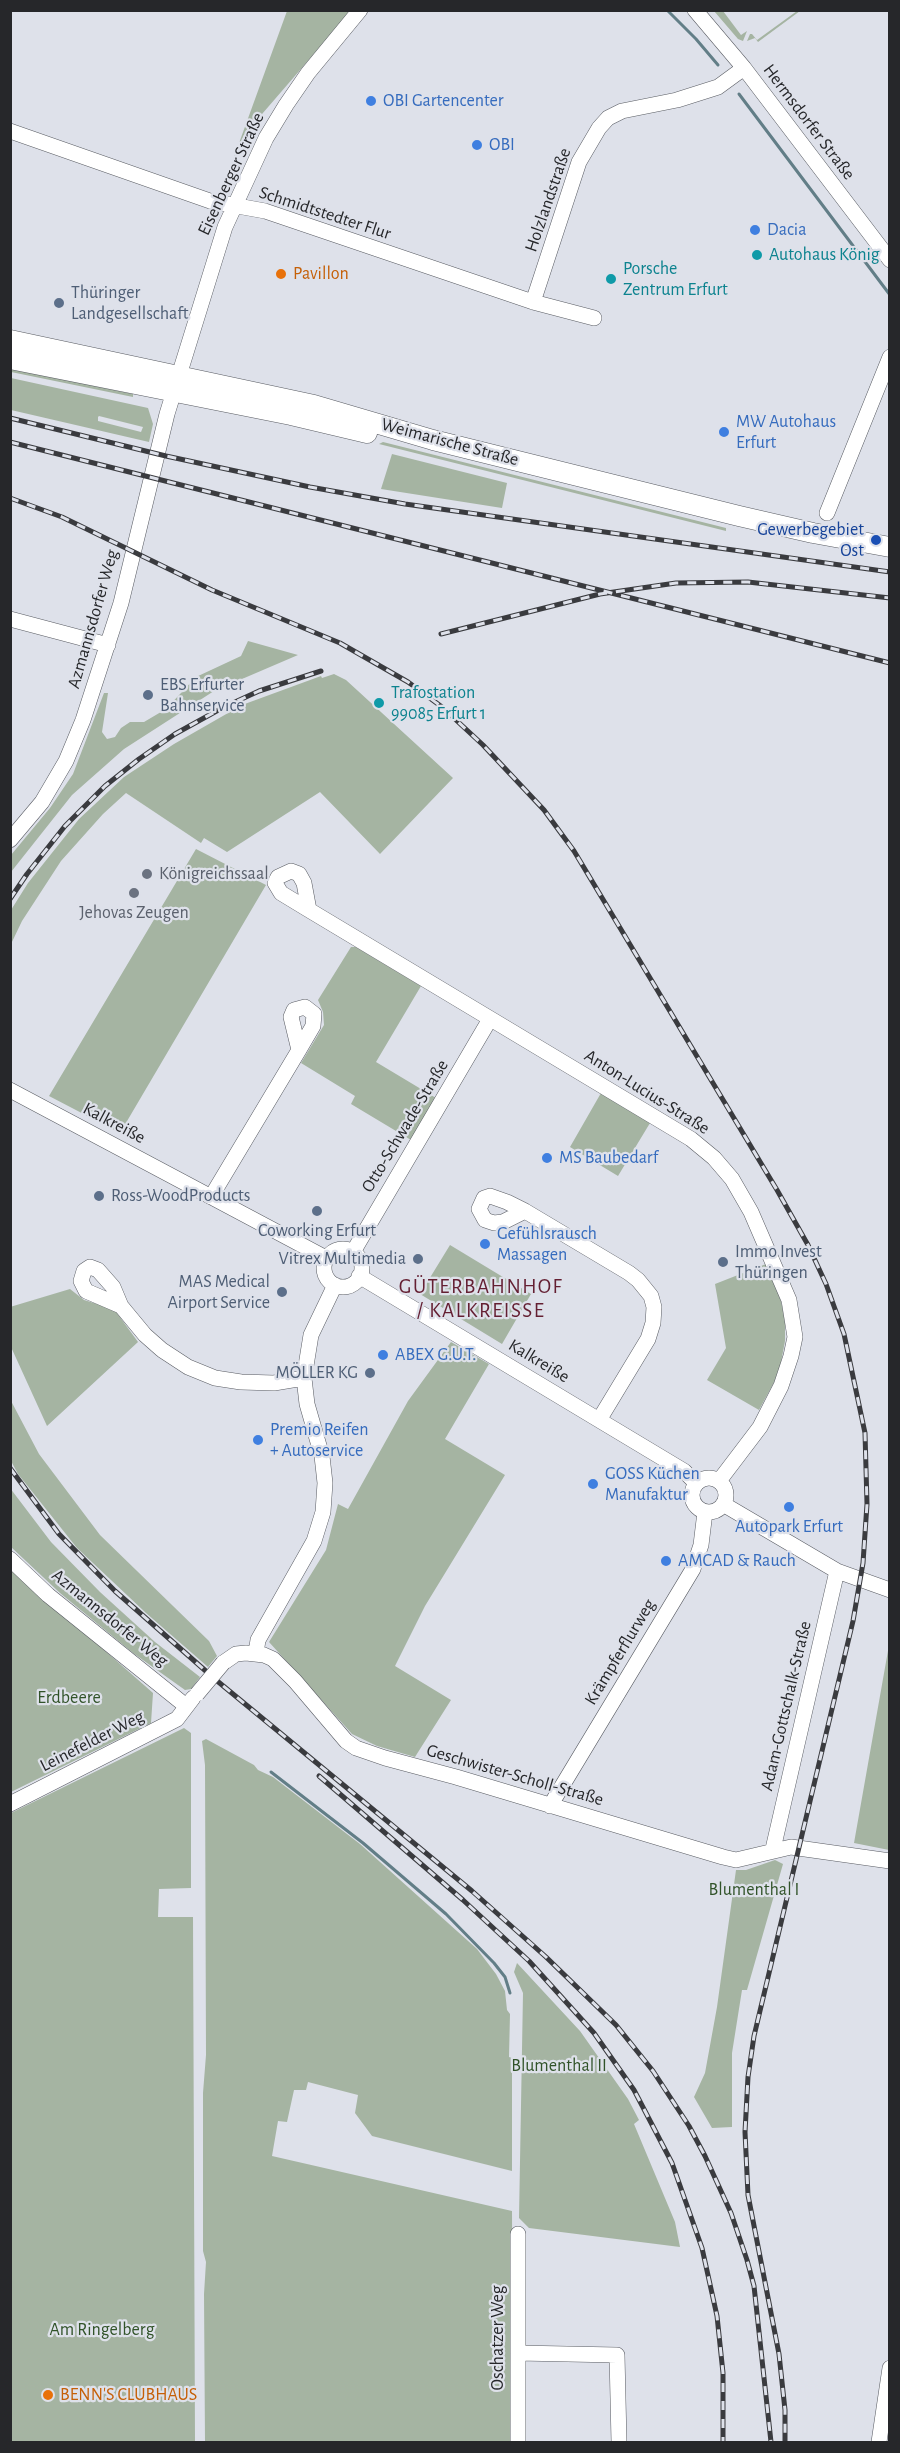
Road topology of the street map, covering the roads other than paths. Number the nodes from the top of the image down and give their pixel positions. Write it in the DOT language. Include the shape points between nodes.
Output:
graph roads {
  1 [pos="360,10"];
  2 [pos="695,10"];
  3 [pos="744,68"];
  4 [pos="10,131"];
  5 [pos="234,206"];
  6 [pos="890,260"];
  7 [pos="533,302"];
  8 [pos="594,318"];
  9 [pos="10,340"];
  10 [pos="890,357"];
  11 [pos="10,359"];
  12 [pos="177,383"];
  13 [pos="827,513"];
  14 [pos="890,547"];
  15 [pos="890,556"];
  16 [pos="10,619"];
  17 [pos="108,645"];
  18 [pos="10,840"];
  19 [pos="309,910"];
  20 [pos="490,1019"];
  21 [pos="299,1050"];
  22 [pos="10,1090"];
  23 [pos="211,1197"];
  24 [pos="525,1211"];
  25 [pos="353,1252"];
  26 [pos="326,1258"];
  27 [pos="359,1276"];
  28 [pos="335,1285"];
  29 [pos="121,1306"];
  30 [pos="304,1378"];
  31 [pos="599,1420"];
  32 [pos="719,1481"];
  33 [pos="696,1483"];
  34 [pos="723,1504"];
  35 [pos="705,1512"];
  36 [pos="10,1559"];
  37 [pos="837,1571"];
  38 [pos="890,1590"];
  39 [pos="256,1653"];
  40 [pos="186,1706"];
  41 [pos="10,1804"];
  42 [pos="550,1806"];
  43 [pos="773,1849"];
  44 [pos="890,1861"];
  45 [pos="518,2234"];
  46 [pos="518,2353"];
  47 [pos="890,2368"];
  48 [pos="518,2442"];
  49 [pos="618,2442"];
  50 [pos="879,2442"];
  1 -- 5 [label="street, Eisenberger Straße" via="286,105"];
  2 -- 3 [label="street, Hermsdorfer Straße"];
  3 -- 6 [label="street, Hermsdorfer Straße"];
  3 -- 7 [label="street, Holzlandstraße" via="718,87 608,118 579,162"];
  4 -- 5 [label="street, Schmidtstedter Flur"];
  5 -- 7 [label="street, Schmidtstedter Flur" via="265,211"];
  5 -- 12 [label="street, Eisenberger Straße" via="210,270"];
  7 -- 8 [label="street, Schmidtstedter Flur"];
  9 -- 12 [label="main road, Weimarische Straße"];
  10 -- 13 [label="street"];
  11 -- 12 [label="main road, Weimarische Straße"];
  12 -- 14 [label="main road, Weimarische Straße" via="314,405 433,440 769,523"];
  12 -- 15 [label="main road, Weimarische Straße" via="291,415 797,540"];
  12 -- 17 [label="street, Azmannsdorfer Weg"];
  16 -- 17 [label="street"];
  17 -- 18 [label="street, Azmannsdorfer Weg" via="66,761 42,802"];
  19 -- 20 [label="street, Anton-Lucius-Straße"];
  20 -- 25 [label="street, Otto-Schwade-Straße"];
  20 -- 32 [label="street, Anton-Lucius-Straße" via="691,1139 732,1179 751,1212 789,1300 795,1337 781,1386 759,1427"];
  21 -- 23 [label="street"];
  22 -- 23 [label="street, Kalkreiße"];
  23 -- 26 [label="street, Kalkreiße"];
  24 -- 31 [label="street" via="629,1273 651,1296 653,1323 648,1339"];
  25 -- 26 [label="street" via="336,1250"];
  25 -- 27 [label="street" via="361,1266"];
  26 -- 28 [label="street" via="324,1270"];
  27 -- 28 [label="street" via="351,1284"];
  27 -- 31 [label="street, Kalkreiße"];
  28 -- 30 [label="street" via="311,1335"];
  29 -- 30 [label="street" via="162,1350 202,1374 241,1382 274,1383"];
  30 -- 39 [label="street" via="322,1456 322,1512 314,1541 258,1640"];
  31 -- 33 [label="street, Kalkreiße" via="684,1471"];
  32 -- 33 [label="street" via="709,1478"];
  32 -- 34 [label="street" via="726,1495"];
  33 -- 35 [label="street" via="692,1500"];
  34 -- 35 [label="street" via="715,1511"];
  34 -- 37 [label="street"];
  35 -- 42 [label="street, Krämpferflurweg" via="693,1569"];
  36 -- 40 [label="street, Azmannsdorfer Weg" via="48,1595"];
  37 -- 38 [label="street"];
  37 -- 43 [label="street, Adam-Gottschalk-Straße"];
  39 -- 40 [label="street, bridge" via="236,1654 223,1663"];
  39 -- 42 [label="street, Geschwister-Scholl-Straße" via="273,1659 356,1748"];
  40 -- 41 [label="street, Leinefelder Weg" via="177,1719 153,1733"];
  42 -- 43 [label="street, Geschwister-Scholl-Straße" via="736,1860"];
  43 -- 44 [label="street, Geschwister-Scholl-Straße" via="790,1847"];
  45 -- 46 [label="street, Oschatzer Weg"];
  46 -- 48 [label="street, Oschatzer Weg"];
  46 -- 49 [label="street" via="617,2355"];
  47 -- 50 [label="street"];
}
